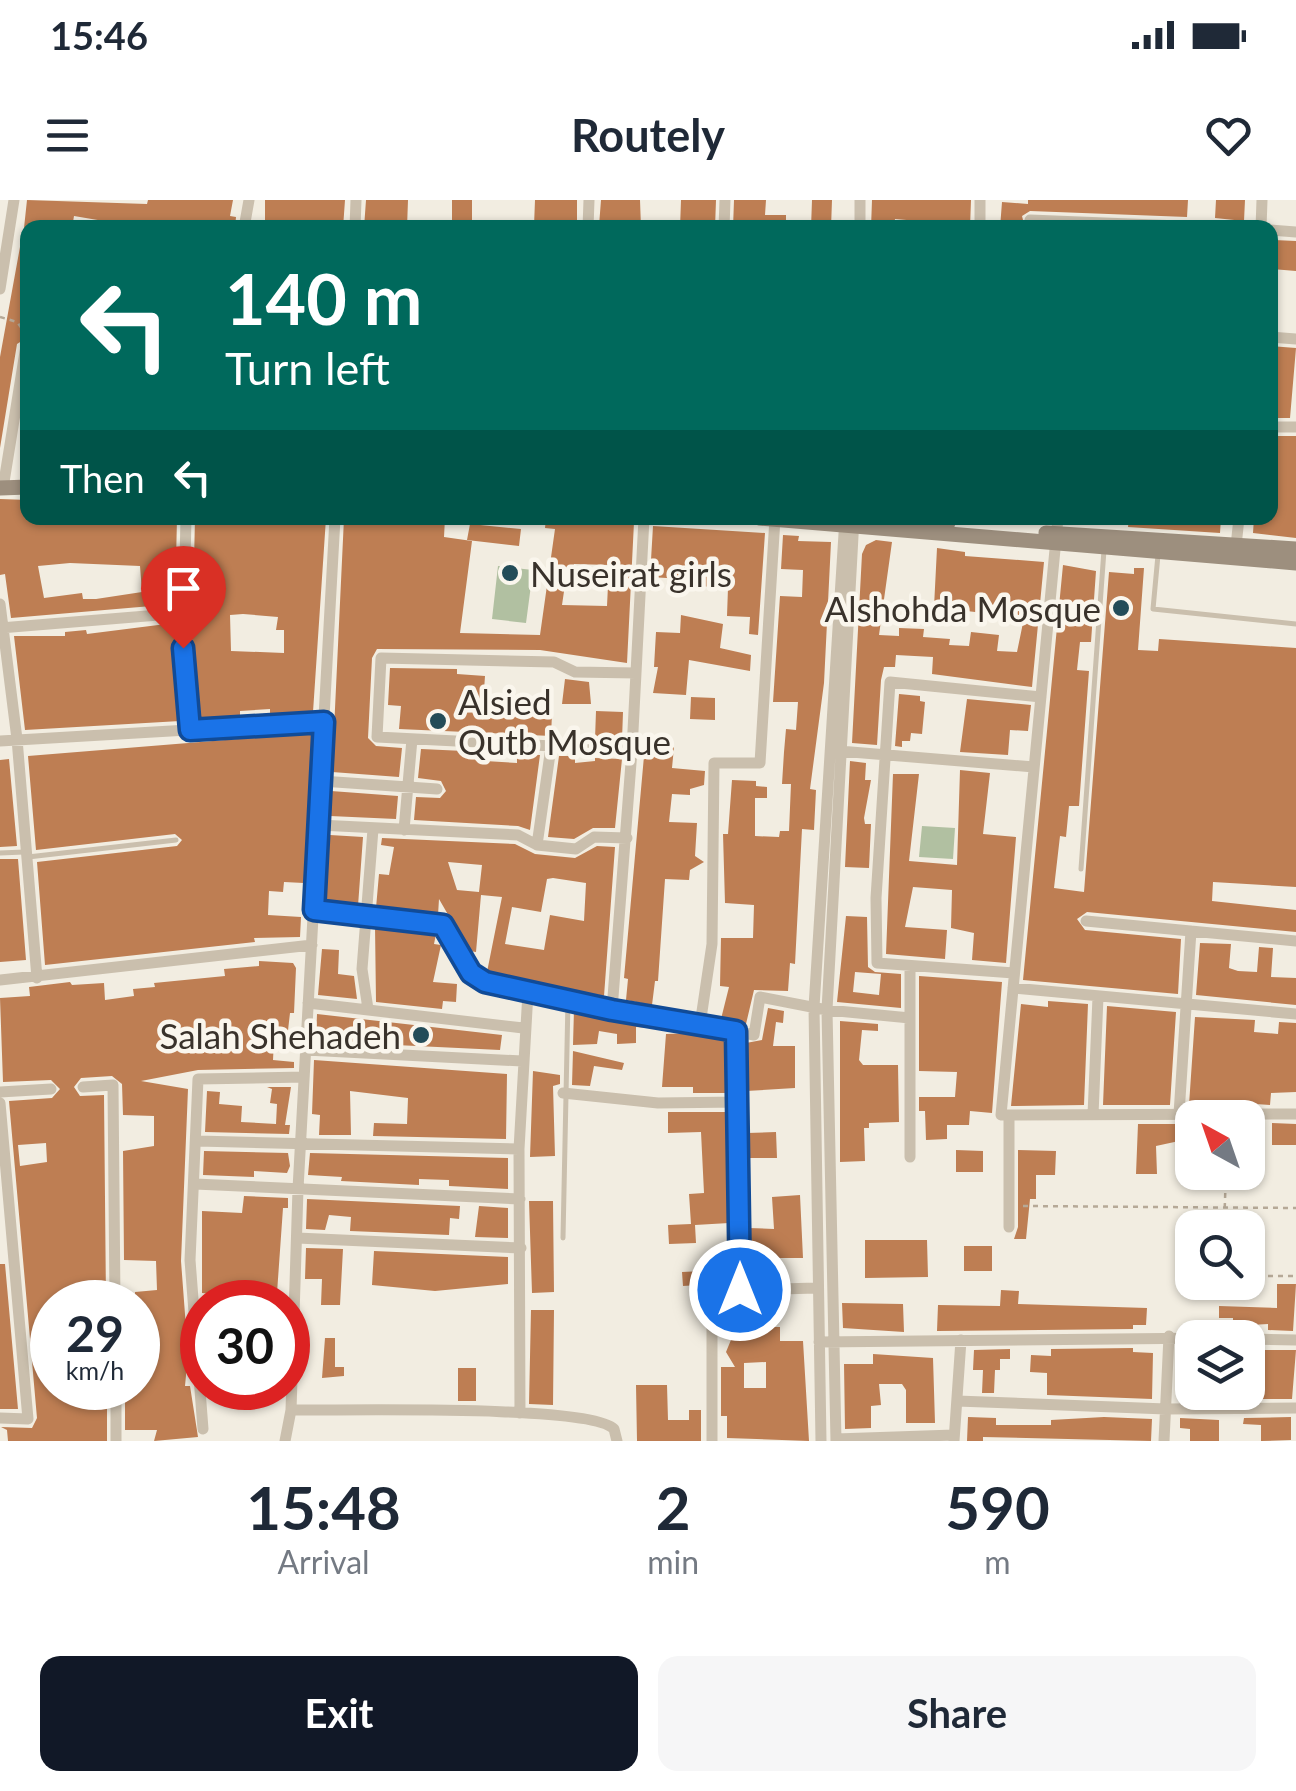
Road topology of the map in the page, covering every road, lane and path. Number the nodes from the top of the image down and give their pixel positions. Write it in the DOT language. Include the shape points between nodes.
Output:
graph roads {
  1 [pos="14,200"];
  2 [pos="0,289"];
  3 [pos="20,382"];
  4 [pos="2,488"];
  5 [pos="186,525"];
  6 [pos="335,525"];
  7 [pos="644,525"];
  8 [pos="775,525"];
  9 [pos="849,525"];
  10 [pos="849,525"];
  11 [pos="936,525"];
  12 [pos="985,525"];
  13 [pos="1238,525"];
  14 [pos="1058,532"];
  15 [pos="1104,543"];
  16 [pos="1236,546"];
  17 [pos="1158,548"];
  18 [pos="1296,549"];
  19 [pos="1296,563"];
  20 [pos="0,604"];
  21 [pos="184,613"];
  22 [pos="1296,624"];
  23 [pos="3,628"];
  24 [pos="636,673"];
  25 [pos="1041,697"];
  26 [pos="324,722"];
  27 [pos="190,730"];
  28 [pos="18,739"];
  29 [pos="412,739"];
  30 [pos="0,741"];
  31 [pos="550,747"];
  32 [pos="632,750"];
  33 [pos="830,750"];
  34 [pos="844,751"];
  35 [pos="886,755"];
  36 [pos="1034,768"];
  37 [pos="321,781"];
  38 [pos="408,787"];
  39 [pos="437,789"];
  40 [pos="319,825"];
  41 [pos="373,828"];
  42 [pos="404,830"];
  43 [pos="626,838"];
  44 [pos="176,840"];
  45 [pos="537,845"];
  46 [pos="0,853"];
  47 [pos="27,854"];
  48 [pos="1081,869"];
  49 [pos="314,910"];
  50 [pos="364,918"];
  51 [pos="1086,921"];
  52 [pos="1191,932"];
  53 [pos="1296,941"];
  54 [pos="312,945"];
  55 [pos="910,966"];
  56 [pos="1014,973"];
  57 [pos="37,978"];
  58 [pos="0,980"];
  59 [pos="1013,988"];
  60 [pos="528,992"];
  61 [pos="1098,997"];
  62 [pos="568,1000"];
  63 [pos="308,1003"];
  64 [pos="1185,1004"];
  65 [pos="368,1009"];
  66 [pos="820,1009"];
  67 [pos="612,1010"];
  68 [pos="1296,1014"];
  69 [pos="910,1018"];
  70 [pos="700,1025"];
  71 [pos="523,1028"];
  72 [pos="736,1031"];
  73 [pos="306,1050"];
  74 [pos="522,1062"];
  75 [pos="304,1077"];
  76 [pos="83,1087"];
  77 [pos="51,1089"];
  78 [pos="0,1092"];
  79 [pos="563,1093"];
  80 [pos="1180,1100"];
  81 [pos="738,1102"];
  82 [pos="0,1103"];
  83 [pos="1009,1114"];
  84 [pos="1175,1114"];
  85 [pos="1265,1114"];
  86 [pos="1296,1114"];
  87 [pos="1092,1116"];
  88 [pos="198,1140"];
  89 [pos="301,1144"];
  90 [pos="519,1148"];
  91 [pos="910,1157"];
  92 [pos="195,1184"];
  93 [pos="298,1189"];
  94 [pos="1225,1190"];
  95 [pos="520,1199"];
  96 [pos="1009,1206"];
  97 [pos="1224,1207"];
  98 [pos="1296,1208"];
  99 [pos="1009,1227"];
  100 [pos="297,1238"];
  101 [pos="563,1238"];
  102 [pos="521,1248"];
  103 [pos="1265,1276"];
  104 [pos="1296,1276"];
  105 [pos="115,1280"];
  106 [pos="296,1280"];
  107 [pos="816,1288"];
  108 [pos="740,1290"];
  109 [pos="1169,1336"];
  110 [pos="1175,1336"];
  111 [pos="1265,1339"];
  112 [pos="960,1340"];
  113 [pos="1296,1340"];
  114 [pos="836,1341"];
  115 [pos="818,1342"];
  116 [pos="957,1400"];
  117 [pos="1296,1408"];
  118 [pos="1166,1409"];
  119 [pos="116,1410"];
  120 [pos="291,1410"];
  121 [pos="520,1413"];
  122 [pos="0,1418"];
  123 [pos="202,1429"];
  124 [pos="954,1438"];
  125 [pos="836,1440"];
  126 [pos="116,1441"];
  127 [pos="285,1441"];
  128 [pos="617,1441"];
  129 [pos="712,1441"];
  130 [pos="822,1441"];
  131 [pos="1164,1441"];
  1 -- 2 [label="street"];
  3 -- 4 [label="street"];
  5 -- 21 [label="street"];
  6 -- 26 [label="street"];
  7 -- 24 [label="street"];
  8 -- 70 [label="street" via="760,763 714,763 712,944"];
  9 -- 33 [label="street"];
  10 -- 34 [label="street"];
  11 -- 14 [label="main road"];
  12 -- 14 [label="main road"];
  13 -- 16 [label="street"];
  14 -- 15 [label="main road"];
  14 -- 25 [label="street"];
  15 -- 17 [label="main road"];
  15 -- 48 [label="lane"];
  16 -- 17 [label="main road"];
  16 -- 18 [label="main road"];
  17 -- 19 [label="main road"];
  17 -- 22 [label="lane" via="1153,609"];
  20 -- 23 [label="street"];
  21 -- 23 [label="street"];
  21 -- 27 [label="street"];
  23 -- 28 [label="street"];
  24 -- 29 [label="street" via="574,672 554,662 381,658 376,737"];
  24 -- 32 [label="street"];
  25 -- 35 [label="street" via="890,682"];
  25 -- 36 [label="street"];
  26 -- 27 [label="street"];
  26 -- 37 [label="street"];
  27 -- 28 [label="street"];
  28 -- 30 [label="street"];
  28 -- 47 [label="street"];
  29 -- 31 [label="street"];
  29 -- 38 [label="street"];
  31 -- 32 [label="street"];
  31 -- 45 [label="street"];
  32 -- 43 [label="street"];
  33 -- 34 [label="street"];
  33 -- 66 [label="street"];
  34 -- 35 [label="street"];
  34 -- 66 [label="street"];
  35 -- 36 [label="street"];
  35 -- 55 [label="street" via="874,939 877,963"];
  36 -- 56 [label="street"];
  37 -- 38 [label="street"];
  37 -- 40 [label="street"];
  38 -- 39 [label="street"];
  38 -- 42 [label="street"];
  40 -- 41 [label="street"];
  40 -- 49 [label="street"];
  41 -- 42 [label="street"];
  41 -- 50 [label="street"];
  42 -- 45 [label="street" via="518,835"];
  43 -- 45 [label="street" via="594,837 576,849"];
  43 -- 67 [label="street"];
  44 -- 47 [label="lane"];
  46 -- 47 [label="lane"];
  47 -- 57 [label="street"];
  49 -- 50 [label="street"];
  49 -- 54 [label="street"];
  50 -- 60 [label="street" via="443,925 471,973"];
  50 -- 65 [label="street"];
  51 -- 52 [label="street"];
  52 -- 53 [label="street"];
  52 -- 64 [label="street"];
  54 -- 57 [label="street"];
  54 -- 63 [label="street"];
  55 -- 56 [label="street"];
  55 -- 69 [label="street"];
  56 -- 59 [label="street"];
  57 -- 58 [label="street"];
  59 -- 61 [label="street"];
  59 -- 83 [label="street" via="1001,1115"];
  60 -- 62 [label="street"];
  60 -- 71 [label="street"];
  61 -- 64 [label="street"];
  61 -- 87 [label="street"];
  62 -- 67 [label="street"];
  62 -- 79 [label="lane"];
  63 -- 65 [label="street"];
  63 -- 73 [label="street"];
  64 -- 68 [label="street"];
  64 -- 80 [label="street"];
  65 -- 71 [label="street"];
  66 -- 69 [label="street"];
  66 -- 72 [label="street" via="760,997 754,1035"];
  66 -- 107 [label="street"];
  66 -- 114 [label="street"];
  67 -- 70 [label="street"];
  69 -- 91 [label="street"];
  70 -- 72 [label="street"];
  71 -- 74 [label="street"];
  72 -- 81 [label="street"];
  73 -- 74 [label="street"];
  73 -- 75 [label="street"];
  74 -- 90 [label="street"];
  75 -- 88 [label="street" via="198,1079"];
  75 -- 89 [label="street"];
  76 -- 105 [label="street" via="114,1085"];
  77 -- 78 [label="street"];
  79 -- 81 [label="street" via="672,1104"];
  79 -- 101 [label="lane"];
  81 -- 108 [label="street"];
  82 -- 122 [label="street" via="28,1418"];
  83 -- 87 [label="street"];
  83 -- 96 [label="street"];
  84 -- 87 [label="street"];
  85 -- 86 [label="street"];
  88 -- 89 [label="street"];
  88 -- 92 [label="street"];
  89 -- 90 [label="street"];
  89 -- 93 [label="street"];
  90 -- 95 [label="street"];
  92 -- 93 [label="street"];
  92 -- 123 [label="street" via="190,1260"];
  93 -- 95 [label="street"];
  93 -- 100 [label="street"];
  94 -- 97 [label="path"];
  95 -- 102 [label="street"];
  96 -- 97 [label="path"];
  96 -- 99 [label="street"];
  97 -- 98 [label="path"];
  100 -- 102 [label="street"];
  100 -- 106 [label="street"];
  102 -- 121 [label="street"];
  103 -- 104 [label="path"];
  107 -- 108 [label="street"];
  107 -- 115 [label="street"];
  108 -- 129 [label="street" via="720,1295 712,1318"];
  109 -- 110 [label="street"];
  109 -- 112 [label="street"];
  109 -- 118 [label="street"];
  111 -- 113 [label="street"];
  112 -- 114 [label="street"];
  112 -- 116 [label="street"];
  114 -- 115 [label="street"];
  114 -- 125 [label="street"];
  115 -- 130 [label="street"];
  116 -- 118 [label="street"];
  116 -- 124 [label="street"];
  117 -- 118 [label="street"];
  118 -- 131 [label="street"];
  119 -- 126 [label="street"];
  120 -- 121 [label="street"];
  120 -- 127 [label="street"];
  121 -- 128 [label="street" via="597,1419 614,1429"];
  124 -- 125 [label="street"];
}
